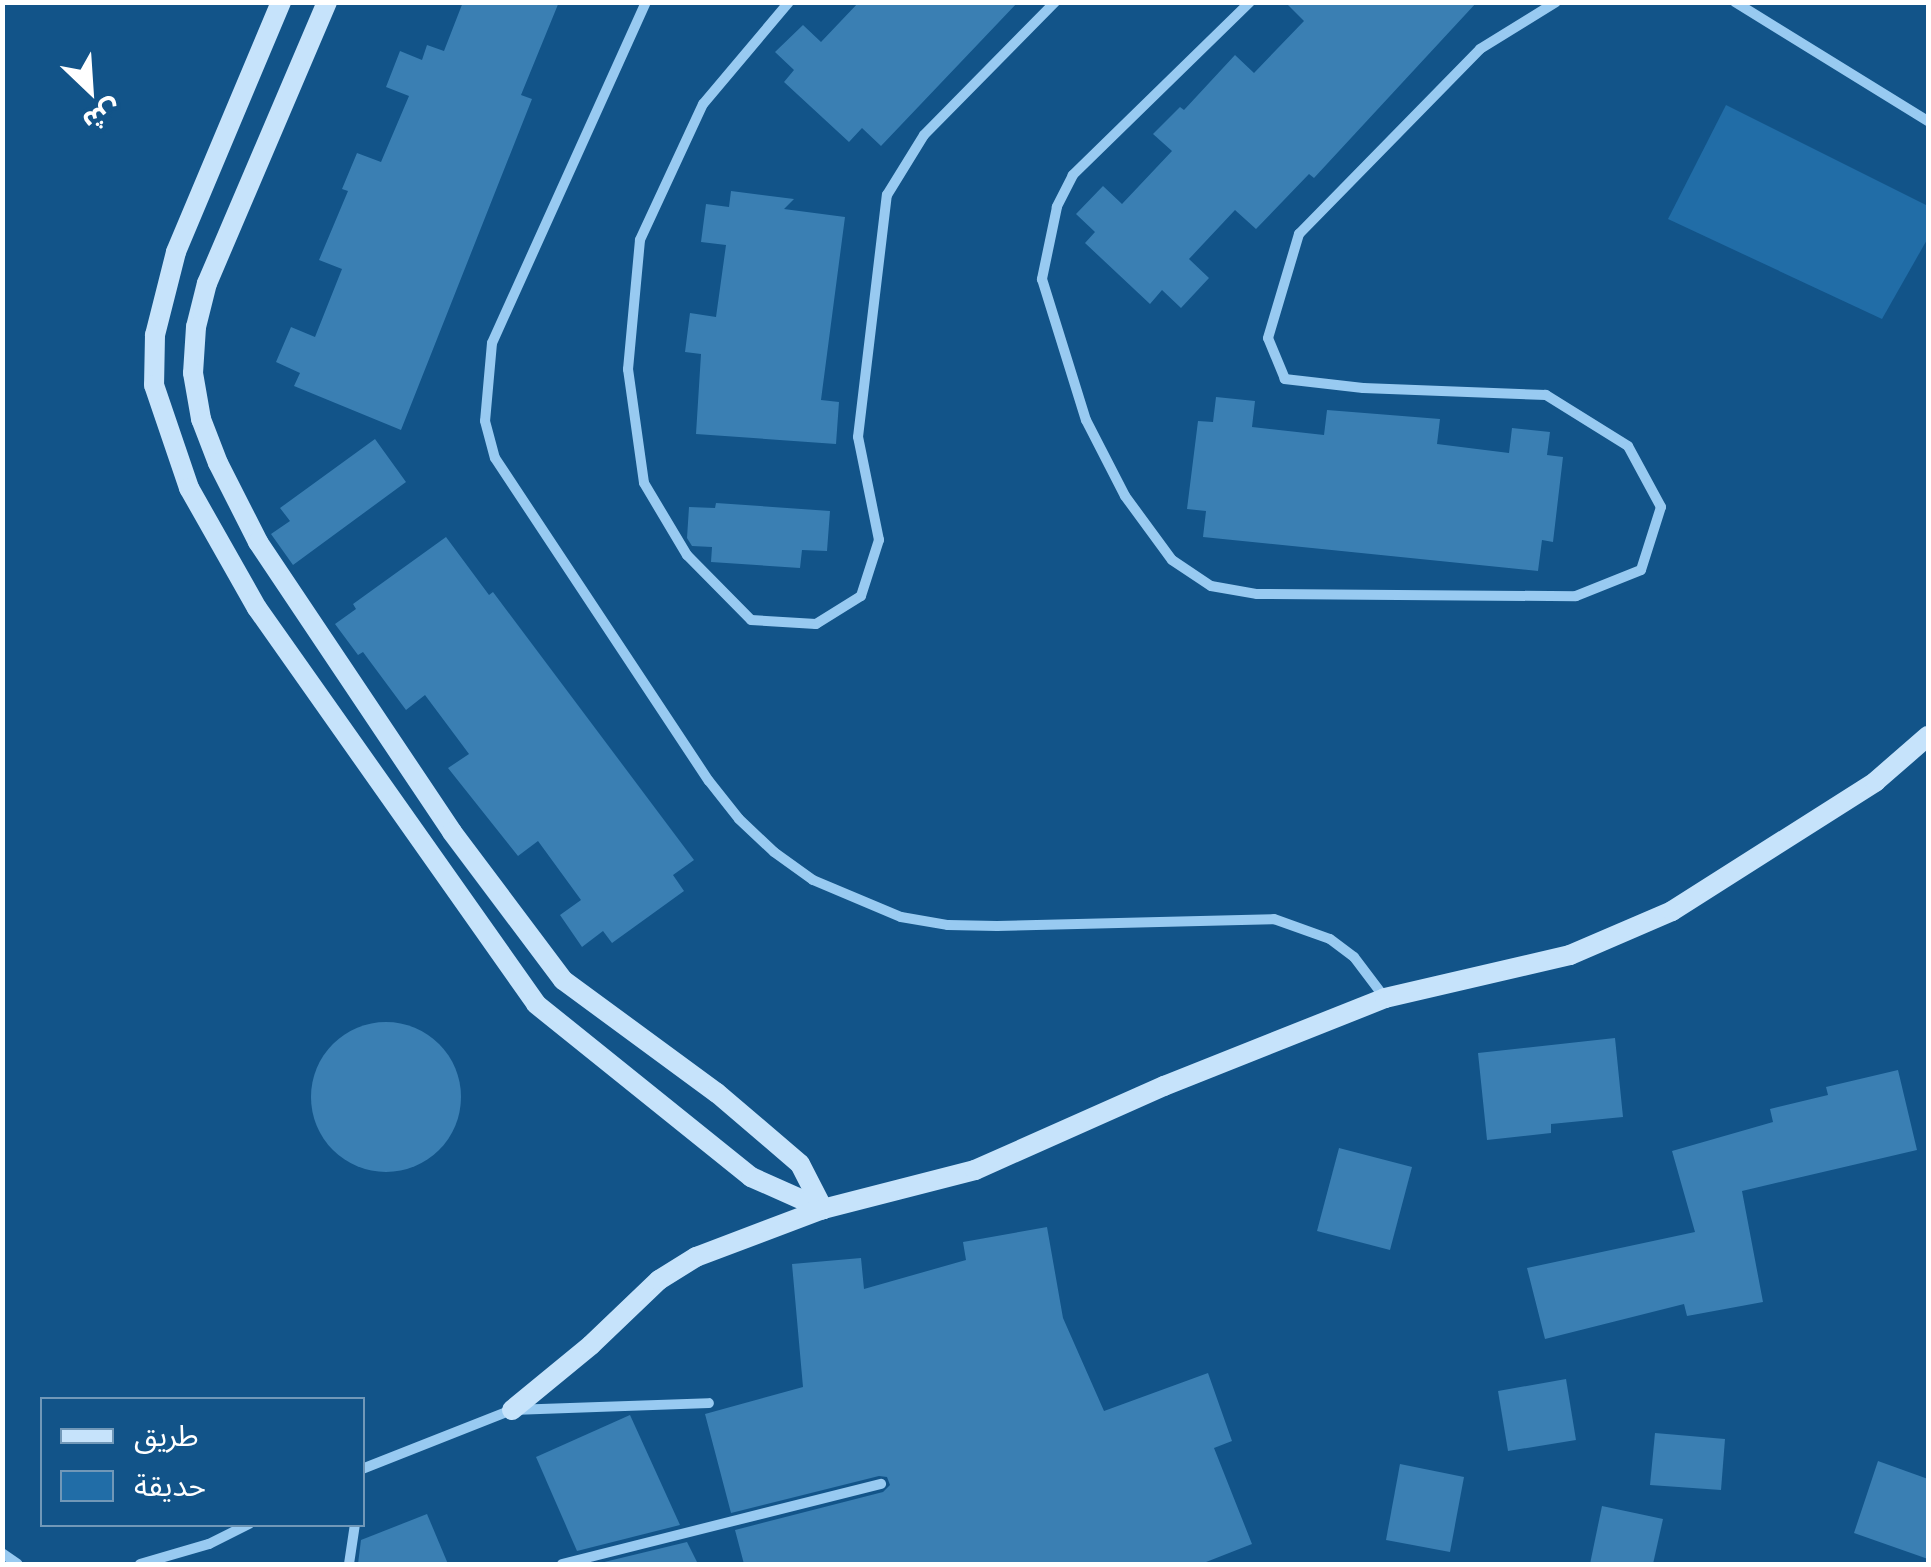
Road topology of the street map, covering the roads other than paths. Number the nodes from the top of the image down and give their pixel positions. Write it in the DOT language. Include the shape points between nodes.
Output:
graph roads {
  1 [pos="281,2"];
  2 [pos="327,2"];
  3 [pos="646,2"];
  4 [pos="789,2"];
  5 [pos="1055,2"];
  6 [pos="1250,2"];
  7 [pos="1556,2"];
  8 [pos="1735,2"];
  9 [pos="1928,121"];
  10 [pos="1928,736"];
  11 [pos="1385,998"];
  12 [pos="824,1209"];
  13 [pos="709,1403"];
  14 [pos="512,1410"];
  15 [pos="365,1468"];
  16 [pos="881,1484"];
  17 [pos="243,1527"];
  18 [pos="355,1527"];
  19 [pos="2,1553"];
  20 [pos="18,1564"];
  21 [pos="140,1564"];
  22 [pos="349,1564"];
  23 [pos="562,1564"];
  1 -- 12 [label="street" via="176,252 154,335 154,386 190,488 257,608 536,1004 750,1177"];
  2 -- 12 [label="street" via="206,283 193,374 218,463 258,542 452,832 563,980 717,1093 800,1164"];
  3 -- 11 [label="street" via="492,343 485,421 495,458 710,781 739,819 813,880 901,917 996,926 1274,919 1330,939 1364,968"];
  4 -- 5 [label="street" via="703,104 640,240 628,369 644,483 687,554 751,620 816,624 861,596 879,540 858,438 887,195 924,135"];
  6 -- 7 [label="street" via="1073,174 1058,207 1042,279 1086,420 1125,496 1172,560 1210,586 1258,594 1576,596 1641,570 1660,506 1628,446 1546,394 1285,379 1268,338 1299,234 1480,49"];
  8 -- 9 [label="street"];
  10 -- 11 [label="street" via="1875,782 1672,911 1570,955"];
  11 -- 12 [label="street" via="975,1170"];
  12 -- 14 [label="street" via="732,1241 659,1280"];
  13 -- 14 [label="street"];
  14 -- 15 [label="street"];
  16 -- 23 [label="street"];
  17 -- 21 [label="street"];
  18 -- 22 [label="street"];
  19 -- 20 [label="street"];
}
